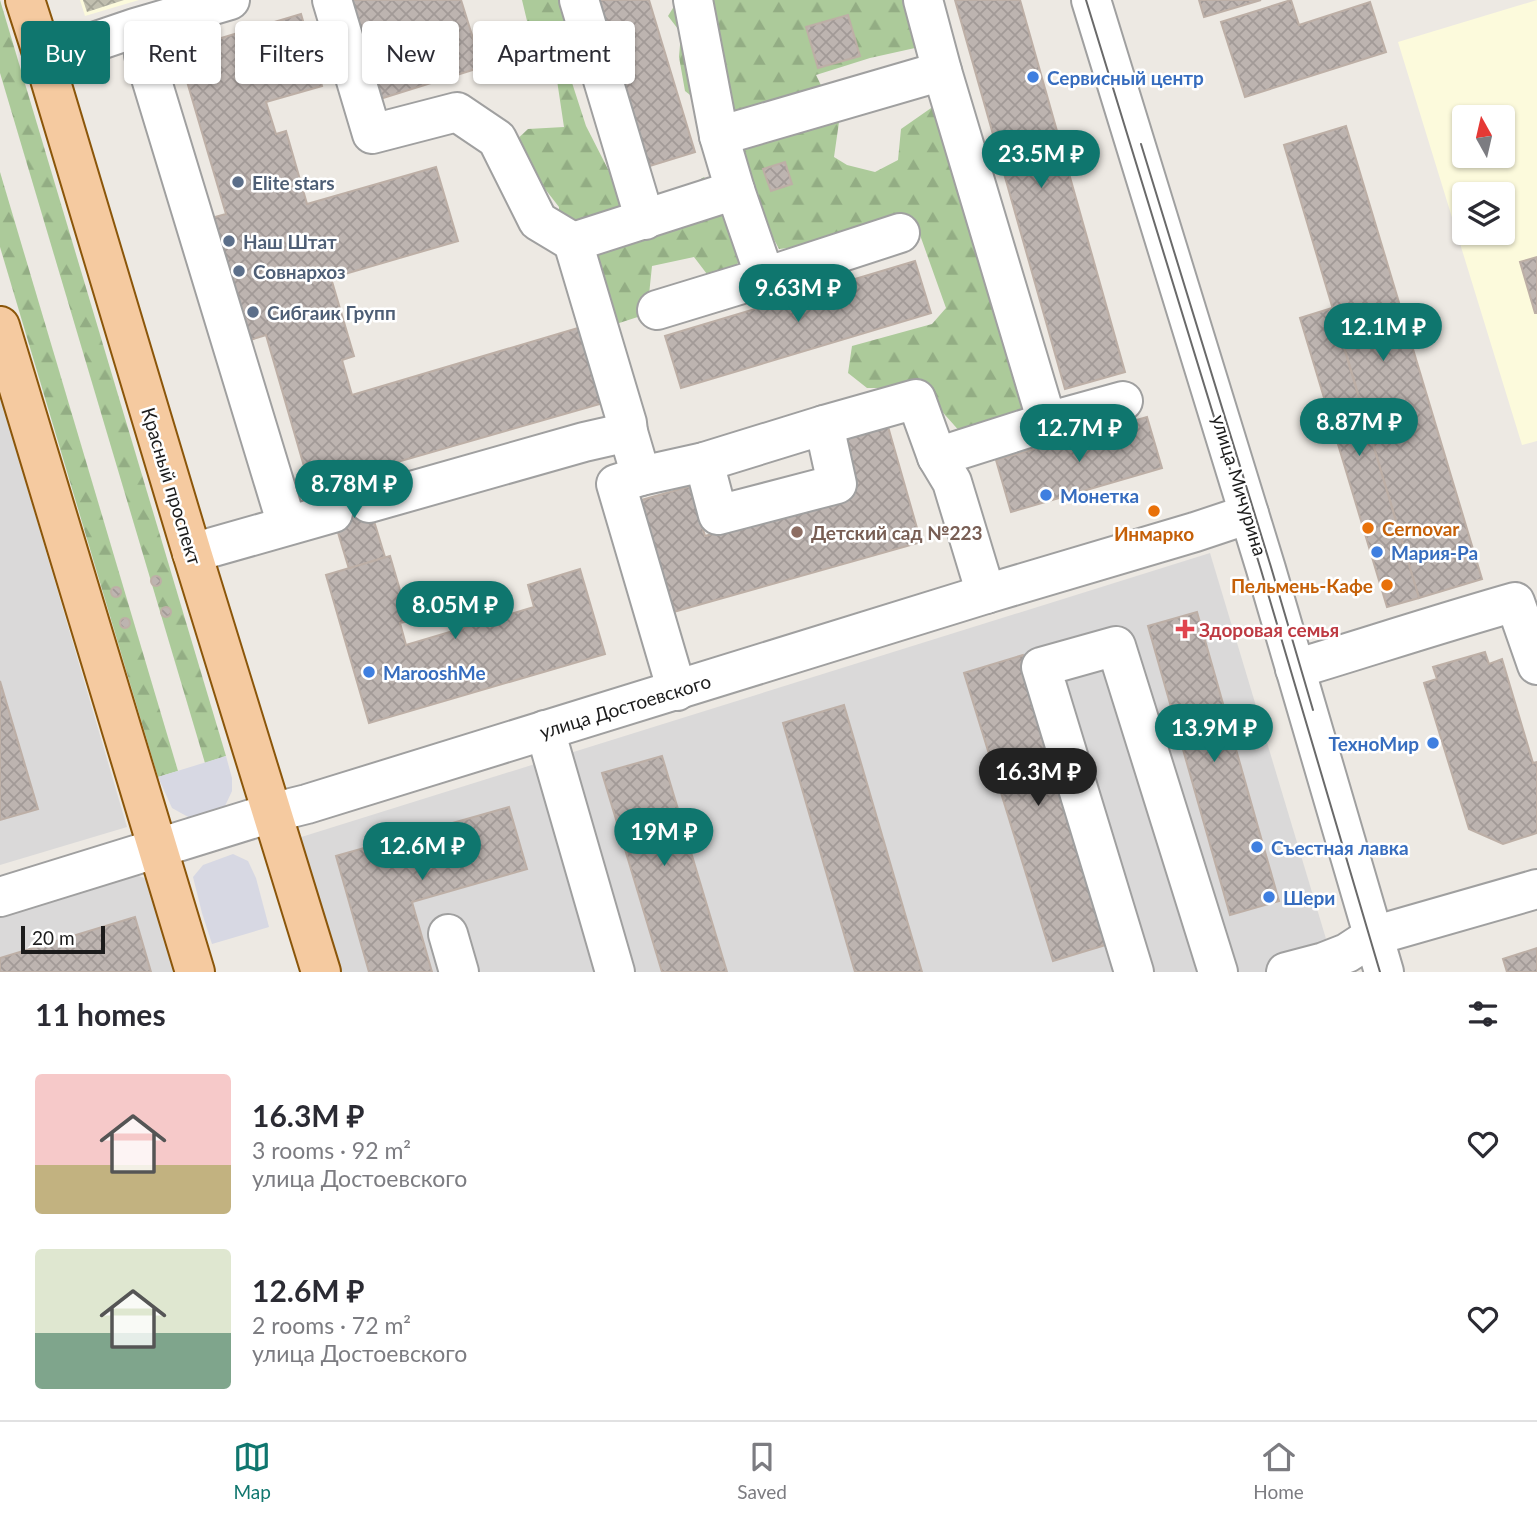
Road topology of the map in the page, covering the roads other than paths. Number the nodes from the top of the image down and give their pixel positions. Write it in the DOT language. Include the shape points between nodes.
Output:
graph roads {
  1 [pos="25,0"];
  2 [pos="230,0"];
  3 [pos="332,0"];
  4 [pos="579,0"];
  5 [pos="693,0"];
  6 [pos="923,0"];
  7 [pos="1091,0"];
  8 [pos="32,21"];
  9 [pos="110,36"];
  10 [pos="942,71"];
  11 [pos="52,84"];
  12 [pos="153,84"];
  13 [pos="719,136"];
  14 [pos="735,190"];
  15 [pos="645,220"];
  16 [pos="900,233"];
  17 [pos="573,242"];
  18 [pos="765,277"];
  19 [pos="657,310"];
  20 [pos="0,326"];
  21 [pos="1123,401"];
  22 [pos="1047,422"];
  23 [pos="824,425"];
  24 [pos="628,432"];
  25 [pos="937,457"];
  26 [pos="704,462"];
  27 [pos="641,476"];
  28 [pos="369,503"];
  29 [pos="333,513"];
  30 [pos="1249,514"];
  31 [pos="287,525"];
  32 [pos="192,553"];
  33 [pos="986,594"];
  34 [pos="1537,665"];
  35 [pos="1295,669"];
  36 [pos="677,691"];
  37 [pos="545,730"];
  38 [pos="271,813"];
  39 [pos="158,848"];
  40 [pos="1537,888"];
  41 [pos="0,897"];
  42 [pos="448,934"];
  43 [pos="1373,936"];
  44 [pos="195,972"];
  45 [pos="321,972"];
  46 [pos="459,972"];
  47 [pos="615,972"];
  48 [pos="1134,972"];
  49 [pos="1218,972"];
  50 [pos="1286,972"];
  51 [pos="1384,972"];
  1 -- 8 [label="main road, Красный проспект"];
  2 -- 9 [label="street"];
  3 -- 17 [label="street" via="372,134 457,112 497,139 538,221"];
  4 -- 15 [label="street"];
  5 -- 13 [label="street"];
  6 -- 10 [label="street"];
  7 -- 30 [label="street, улица Мичурина"];
  10 -- 13 [label="street"];
  10 -- 22 [label="street"];
  11 -- 32 [label="main road, Красный проспект"];
  12 -- 31 [label="street"];
  13 -- 14 [label="street"];
  14 -- 15 [label="street"];
  14 -- 18 [label="street"];
  15 -- 17 [label="street"];
  16 -- 18 [label="street"];
  17 -- 24 [label="street"];
  18 -- 19 [label="street"];
  20 -- 39 [label="main road"];
  21 -- 22 [label="street"];
  22 -- 25 [label="street"];
  23 -- 25 [label="street" via="916,399"];
  23 -- 26 [label="street"];
  23 -- 26 [label="street" via="838,484 718,515"];
  24 -- 27 [label="street"];
  24 -- 28 [label="street"];
  25 -- 33 [label="street" via="952,482"];
  26 -- 27 [label="street"];
  27 -- 36 [label="street" via="616,484"];
  29 -- 31 [label="street"];
  30 -- 33 [label="street, улица Достоевского"];
  30 -- 35 [label="street, улица Мичурина"];
  31 -- 32 [label="street"];
  32 -- 38 [label="main road, Красный проспект"];
  33 -- 36 [label="street, улица Достоевского"];
  34 -- 35 [label="street" via="1515,602"];
  35 -- 43 [label="street, улица Мичурина"];
  36 -- 37 [label="street, улица Достоевского"];
  37 -- 38 [label="street, улица Достоевского"];
  37 -- 47 [label="street"];
  38 -- 39 [label="street, улица Достоевского"];
  38 -- 45 [label="main road, Красный проспект"];
  39 -- 41 [label="street, улица Достоевского"];
  39 -- 44 [label="main road"];
  40 -- 43 [label="street"];
  42 -- 46 [label="street"];
  43 -- 50 [label="street" via="1347,954"];
  43 -- 51 [label="street, улица Мичурина"];
  48 -- 49 [label="street" via="1041,667 1116,646"];
}
